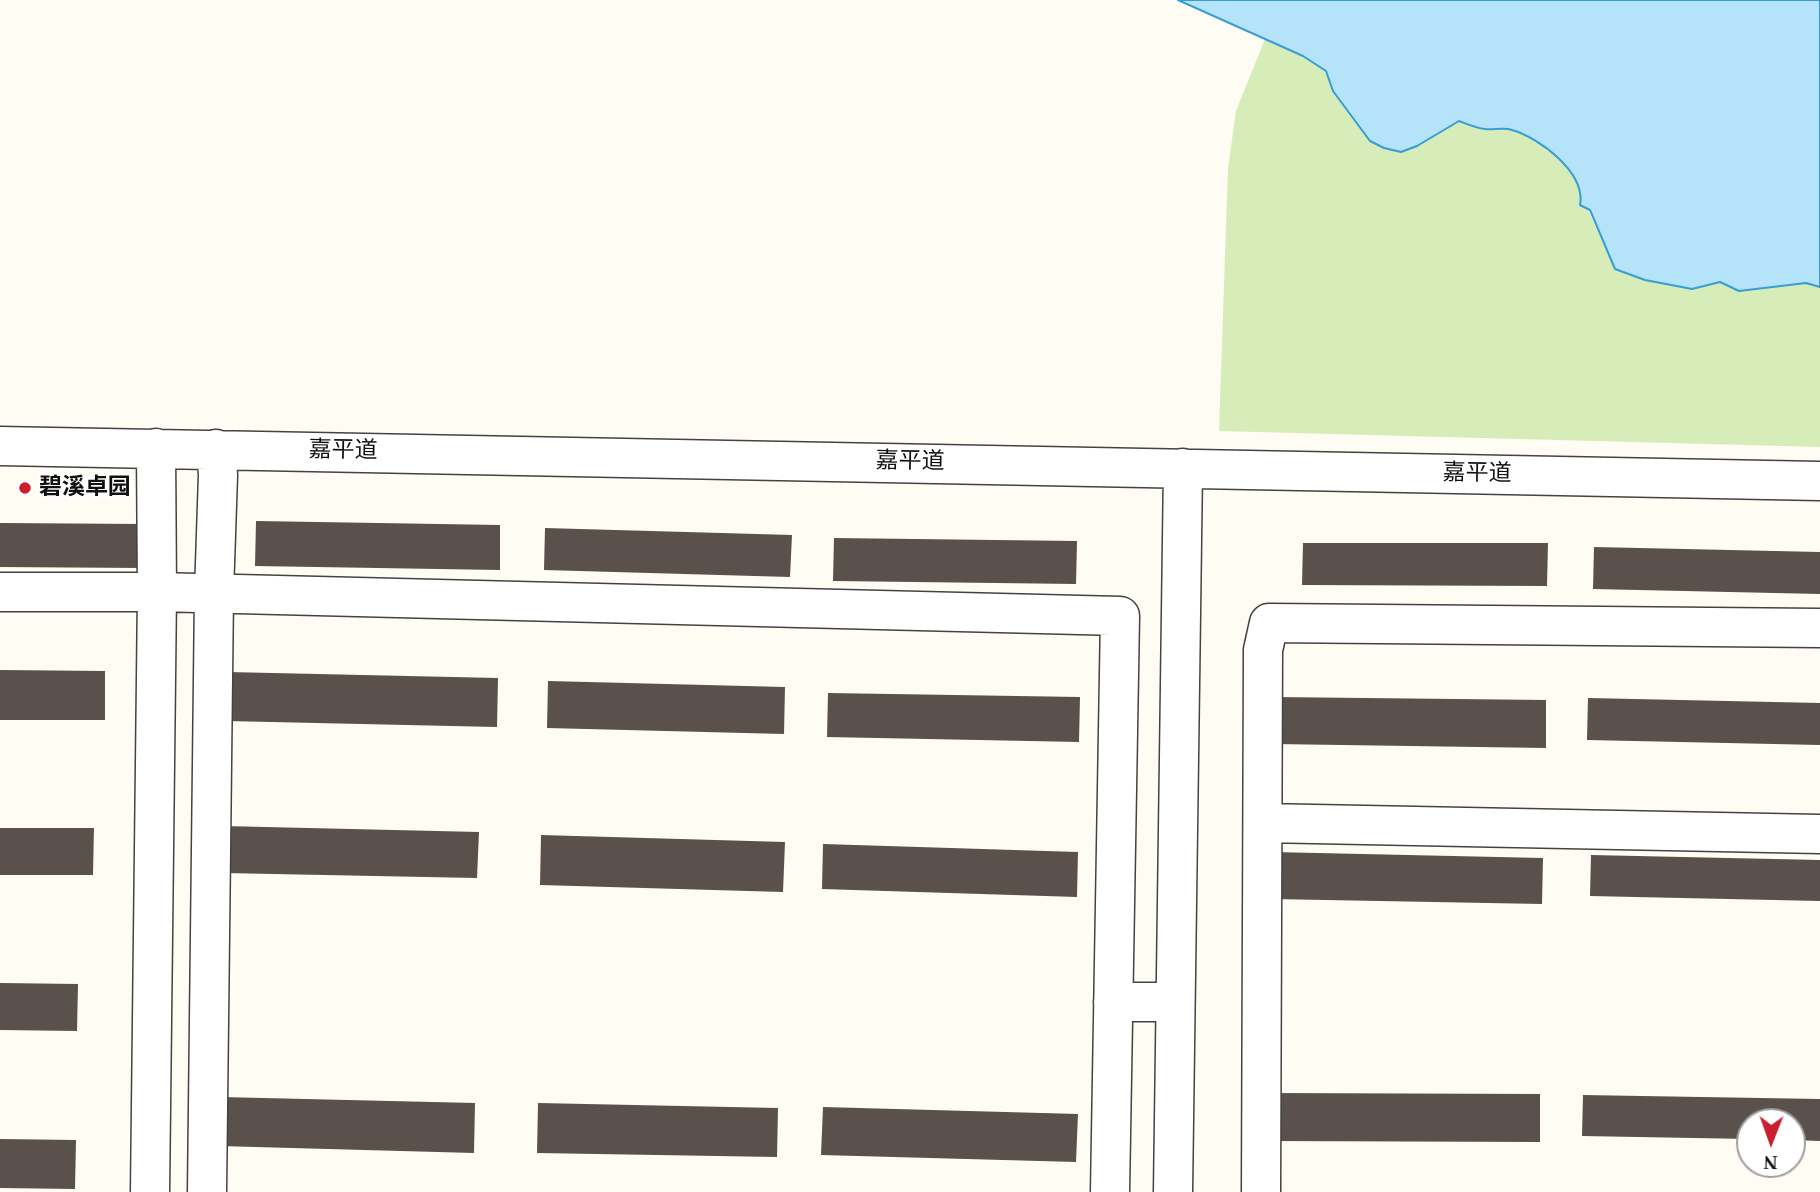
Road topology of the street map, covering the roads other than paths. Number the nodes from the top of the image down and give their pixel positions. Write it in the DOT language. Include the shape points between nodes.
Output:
graph roads {
  1 [pos="0,446"];
  2 [pos="156,461"];
  3 [pos="217,462"];
  4 [pos="0,472"];
  5 [pos="1183,479"];
  6 [pos="1820,481"];
  7 [pos="1820,503"];
  8 [pos="0,592"];
  9 [pos="157,592"];
  10 [pos="214,593"];
  11 [pos="1820,628"];
  12 [pos="1263,823"];
  13 [pos="1820,834"];
  14 [pos="1175,1002"];
  15 [pos="1113,1003"];
  16 [pos="150,1192"];
  17 [pos="207,1192"];
  18 [pos="1110,1192"];
  19 [pos="1173,1192"];
  20 [pos="1261,1192"];
  1 -- 2 [label="street, 嘉平道"];
  2 -- 3 [label="street, 嘉平道"];
  2 -- 4 [label="street, 嘉平道"];
  2 -- 9 [label="street"];
  3 -- 5 [label="street, 嘉平道"];
  3 -- 10 [label="street"];
  5 -- 6 [label="street, 嘉平道"];
  5 -- 7 [label="street, 嘉平道"];
  5 -- 14 [label="street"];
  8 -- 9 [label="street"];
  9 -- 10 [label="street"];
  9 -- 16 [label="street"];
  10 -- 15 [label="street" via="1120,616"];
  10 -- 17 [label="street"];
  11 -- 12 [label="street" via="1269,623 1264,650"];
  12 -- 13 [label="street"];
  12 -- 20 [label="street"];
  14 -- 15 [label="street"];
  14 -- 19 [label="street"];
  15 -- 18 [label="street"];
}
